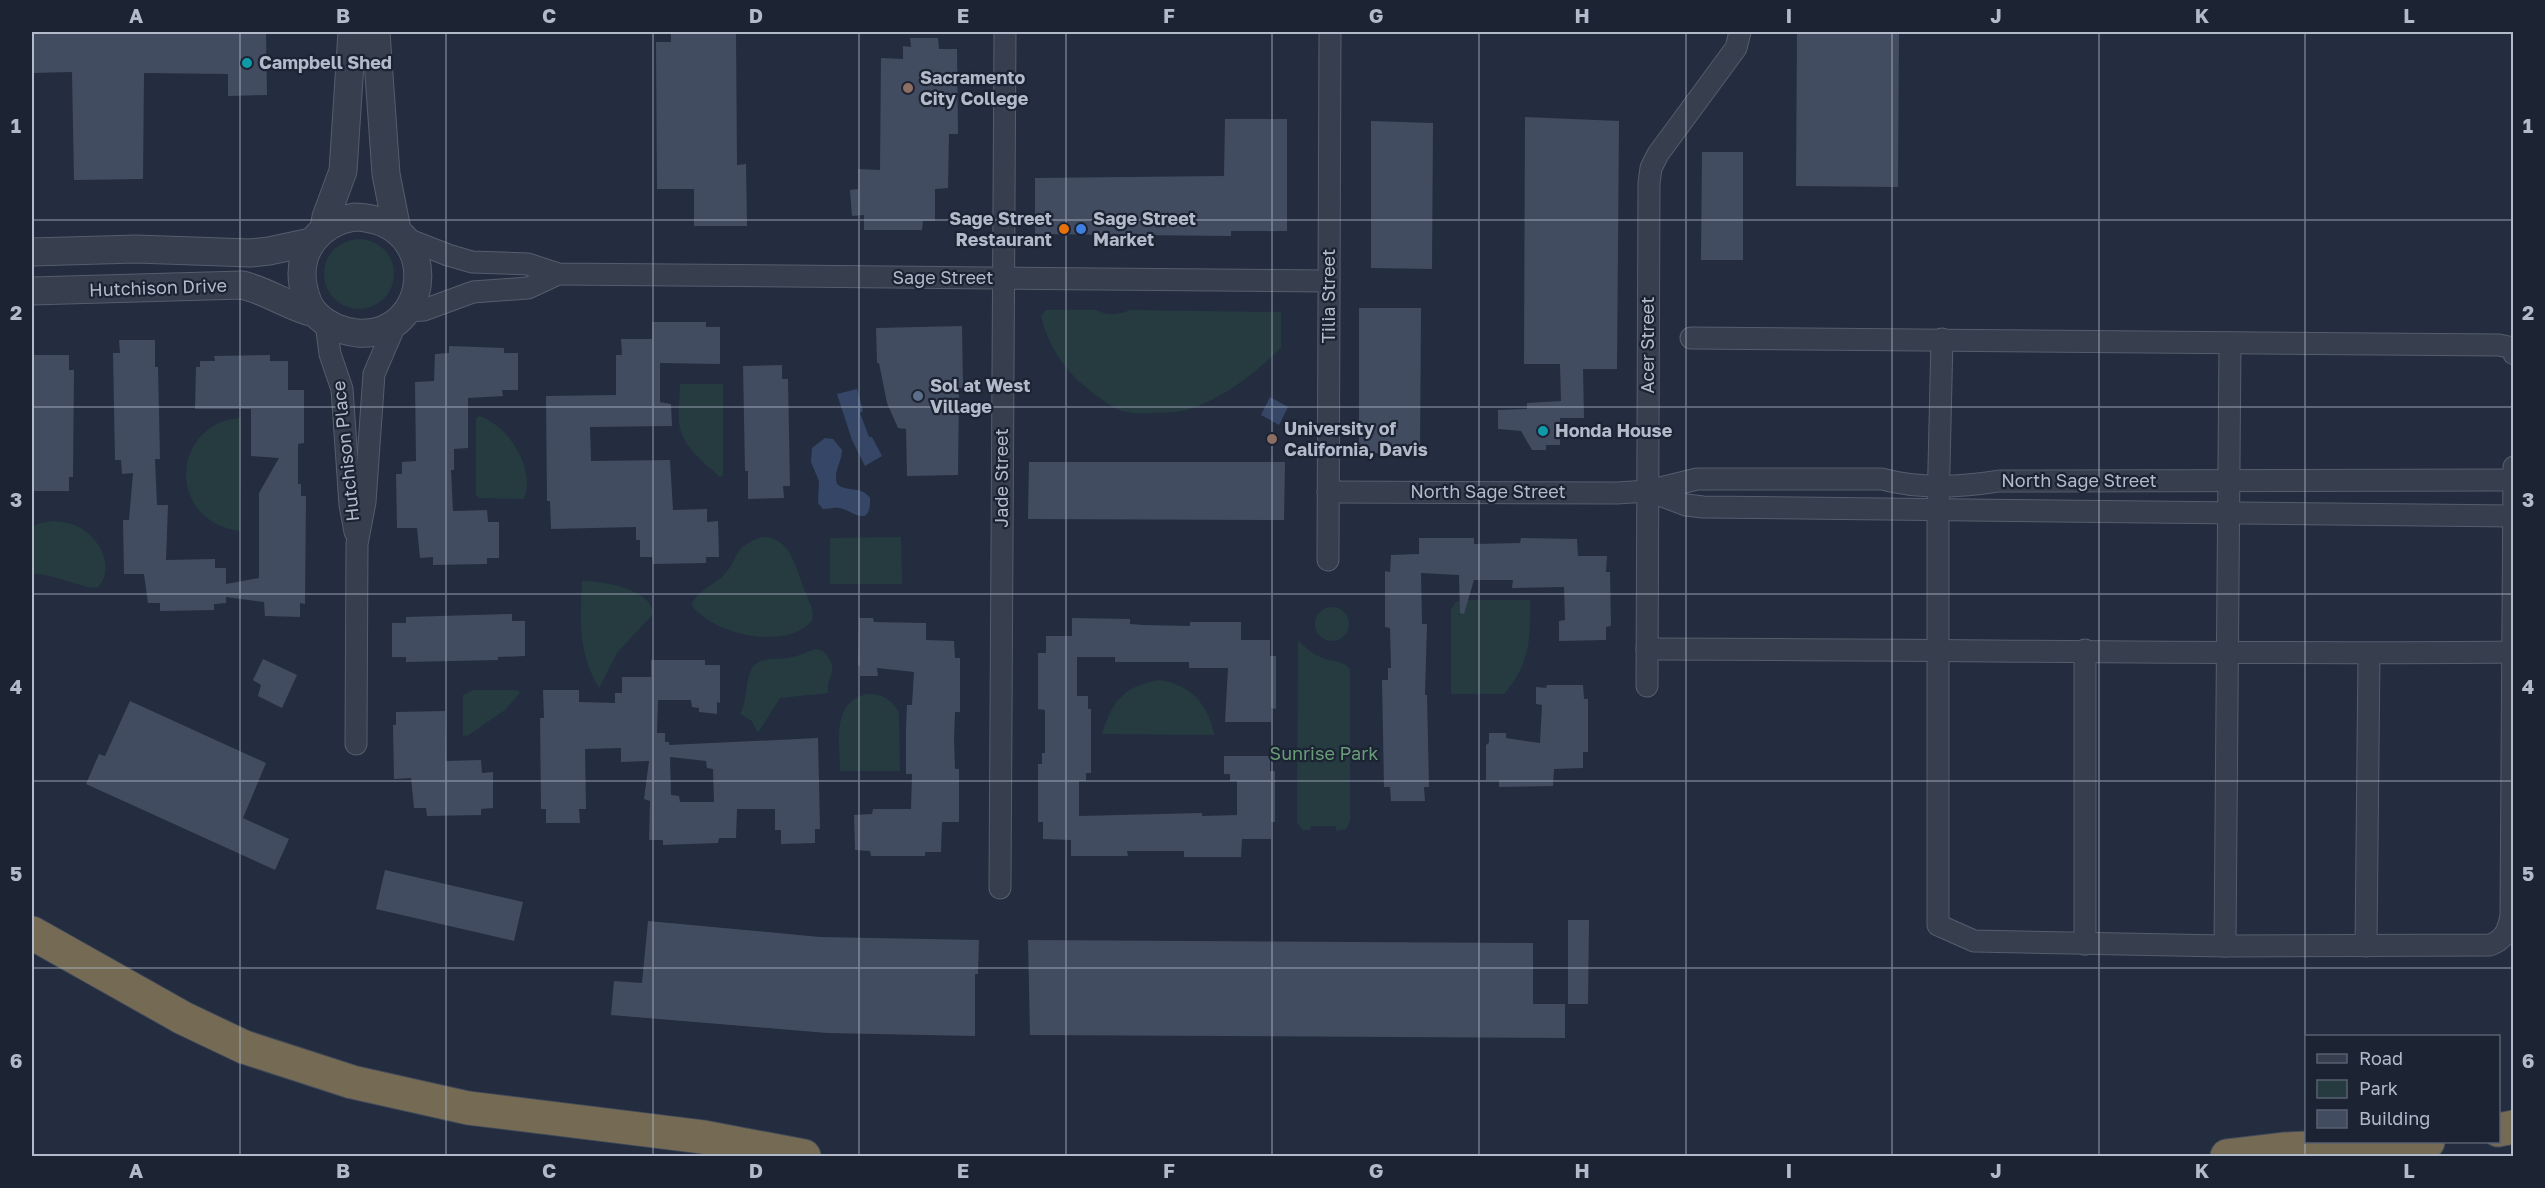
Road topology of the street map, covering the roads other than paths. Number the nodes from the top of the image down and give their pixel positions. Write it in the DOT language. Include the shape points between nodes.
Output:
graph roads {
  1 [pos="352,32"];
  2 [pos="376,32"];
  3 [pos="1005,32"];
  4 [pos="1330,32"];
  5 [pos="1740,32"];
  6 [pos="317,235"];
  7 [pos="402,235"];
  8 [pos="32,252"];
  9 [pos="558,274"];
  10 [pos="1004,279"];
  11 [pos="1329,281"];
  12 [pos="32,291"];
  13 [pos="320,318"];
  14 [pos="401,318"];
  15 [pos="1691,338"];
  16 [pos="1942,339"];
  17 [pos="2230,343"];
  18 [pos="2514,354"];
  19 [pos="2514,467"];
  20 [pos="2229,480"];
  21 [pos="2513,480"];
  22 [pos="1938,484"];
  23 [pos="1648,491"];
  24 [pos="1328,492"];
  25 [pos="1938,509"];
  26 [pos="2229,512"];
  27 [pos="2513,516"];
  28 [pos="357,544"];
  29 [pos="1328,560"];
  30 [pos="1647,649"];
  31 [pos="1938,649"];
  32 [pos="2085,650"];
  33 [pos="2226,652"];
  34 [pos="2512,652"];
  35 [pos="2369,654"];
  36 [pos="1647,686"];
  37 [pos="356,744"];
  38 [pos="1000,888"];
  39 [pos="32,933"];
  40 [pos="2085,944"];
  41 [pos="2225,946"];
  42 [pos="2366,946"];
  43 [pos="2408,1143"];
  44 [pos="804,1156"];
  45 [pos="2227,1156"];
  1 -- 6 [label="street" via="343,171"];
  2 -- 7 [label="street" via="386,174"];
  3 -- 10 [label="street, Jade Street"];
  4 -- 11 [label="street, Tilia Street"];
  5 -- 23 [label="street, Acer Street" via="1736,48 1651,168"];
  6 -- 7 [label="street" via="338,220 370,218"];
  6 -- 8 [label="street, Hutchison Drive" via="250,253 136,249"];
  6 -- 13 [label="street" via="304,258 302,277 305,293"];
  7 -- 9 [label="street, Sage Street" via="472,262 528,264"];
  7 -- 14 [label="street" via="416,260 418,276 415,293"];
  9 -- 10 [label="street, Sage Street"];
  9 -- 14 [label="street, Sage Street" via="528,288 473,292"];
  10 -- 11 [label="street, Sage Street"];
  10 -- 38 [label="street, Jade Street"];
  11 -- 24 [label="street, Tilia Street"];
  12 -- 13 [label="street, Hutchison Drive" via="242,285 260,289"];
  13 -- 14 [label="street" via="344,331 361,333 375,332"];
  13 -- 28 [label="street, Hutchison Place" via="342,389 350,505"];
  14 -- 28 [label="street, Hutchison Place" via="373,380"];
  15 -- 16 [label="street"];
  16 -- 17 [label="street"];
  16 -- 22 [label="street"];
  17 -- 18 [label="street" via="2499,345 2513,348"];
  17 -- 20 [label="street"];
  19 -- 21 [label="street"];
  20 -- 21 [label="street, North Sage Street"];
  20 -- 22 [label="street, North Sage Street"];
  20 -- 26 [label="street"];
  21 -- 27 [label="street"];
  22 -- 23 [label="street, North Sage Street" via="1902,484 1882,479 1697,479"];
  22 -- 25 [label="street"];
  23 -- 24 [label="street, North Sage Street"];
  23 -- 25 [label="street, North Sage Street" via="1703,507"];
  23 -- 30 [label="street, Acer Street"];
  24 -- 29 [label="street, Tilia Street"];
  25 -- 26 [label="street, North Sage Street"];
  25 -- 31 [label="street"];
  26 -- 27 [label="street, North Sage Street"];
  26 -- 33 [label="street"];
  27 -- 34 [label="street"];
  28 -- 37 [label="street, Hutchison Place"];
  30 -- 31 [label="street"];
  30 -- 36 [label="street, Acer Street"];
  31 -- 32 [label="street"];
  31 -- 40 [label="street" via="1938,925 1974,941"];
  32 -- 33 [label="street"];
  32 -- 40 [label="street"];
  33 -- 35 [label="street"];
  33 -- 41 [label="street"];
  34 -- 35 [label="street"];
  34 -- 42 [label="street" via="2508,929 2501,941 2490,945"];
  35 -- 42 [label="street"];
  39 -- 44 [label="highway" via="183,1018 244,1047 352,1082 468,1108 704,1137"];
  40 -- 41 [label="street"];
  41 -- 42 [label="street"];
  43 -- 45 [label="highway"];
}
